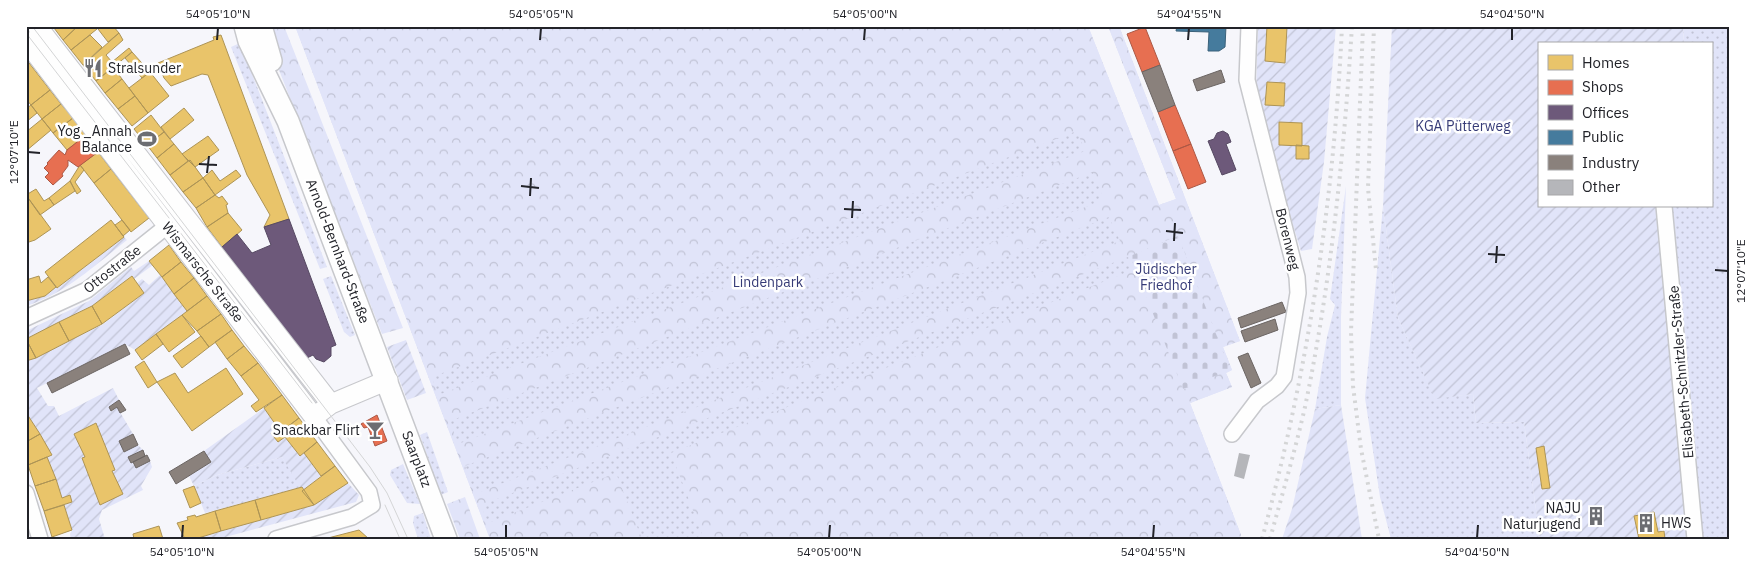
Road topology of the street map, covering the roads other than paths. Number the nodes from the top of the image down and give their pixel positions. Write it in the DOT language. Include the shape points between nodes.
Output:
graph roads {
  1 [pos="37,26"];
  2 [pos="245,26"];
  3 [pos="261,26"];
  4 [pos="1249,26"];
  5 [pos="26,41"];
  6 [pos="288,121"];
  7 [pos="1664,208"];
  8 [pos="183,214"];
  9 [pos="167,226"];
  10 [pos="26,318"];
  11 [pos="388,380"];
  12 [pos="331,404"];
  13 [pos="314,418"];
  14 [pos="1232,434"];
  15 [pos="26,493"];
  16 [pos="40,539"];
  17 [pos="276,539"];
  18 [pos="446,539"];
  19 [pos="1695,539"];
  1 -- 8 [label="street, Wismarsche Straße"];
  2 -- 6 [label="main road, Arnold-Bernhard-Straße"];
  3 -- 6 [label="main road, Arnold-Bernhard-Straße"];
  4 -- 14 [label="street, Borenweg" via="1246,80 1287,233 1298,293 1284,377 1257,401"];
  5 -- 9 [label="street, Wismarsche Straße"];
  6 -- 11 [label="main road, Arnold-Bernhard-Straße"];
  7 -- 19 [label="street, Elisabeth-Schnitzler-Straße"];
  8 -- 9 [label="street"];
  8 -- 12 [label="street, Wismarsche Straße"];
  9 -- 10 [label="street, Ottostraße" via="87,290"];
  9 -- 13 [label="street, Wismarsche Straße"];
  11 -- 12 [label="street"];
  11 -- 18 [label="main road, Saarplatz"];
  12 -- 13 [label="street"];
  13 -- 17 [label="street, Wismarsche Straße" via="369,492 372,505 352,517"];
  15 -- 16 [label="street"];
}
